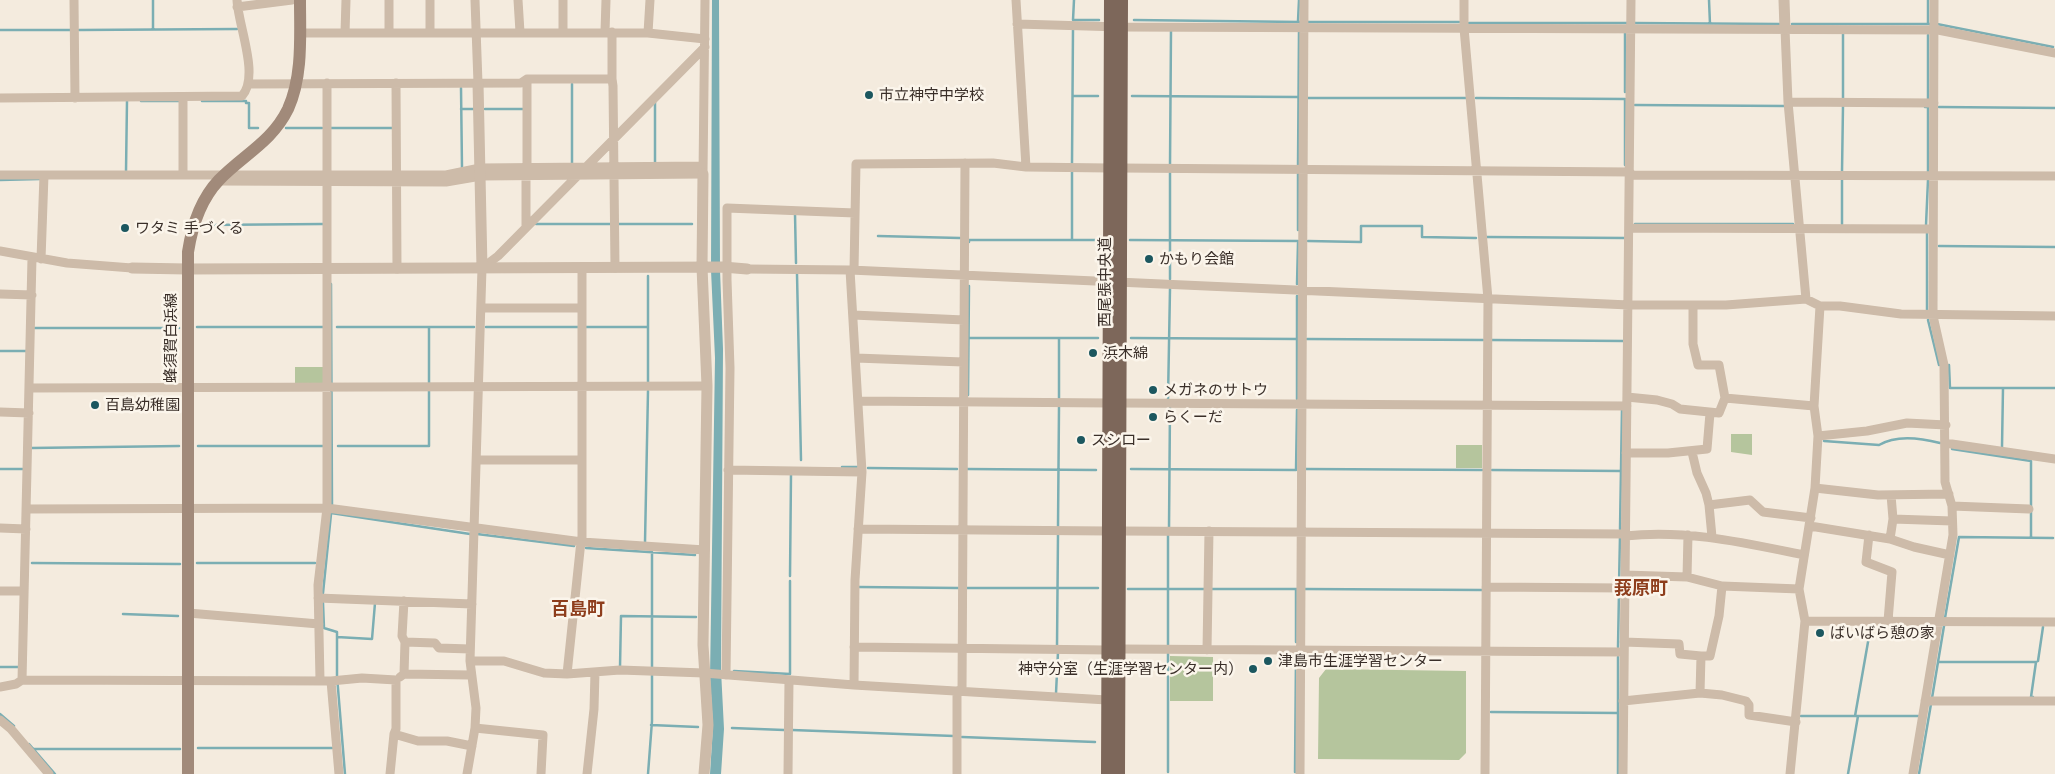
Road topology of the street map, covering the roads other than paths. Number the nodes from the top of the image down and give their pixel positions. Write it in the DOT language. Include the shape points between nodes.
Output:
graph roads {
  1 [pos="74,0"];
  2 [pos="292,0"];
  3 [pos="300,0"];
  4 [pos="346,0"];
  5 [pos="389,0"];
  6 [pos="430,0"];
  7 [pos="475,0"];
  8 [pos="518,0"];
  9 [pos="563,0"];
  10 [pos="606,0"];
  11 [pos="650,0"];
  12 [pos="705,0"];
  13 [pos="1016,0"];
  14 [pos="1110,0"];
  15 [pos="1122,0"];
  16 [pos="1304,0"];
  17 [pos="1464,0"];
  18 [pos="1631,0"];
  19 [pos="1784,0"];
  20 [pos="1934,0"];
  21 [pos="237,4"];
  22 [pos="1017,24"];
  23 [pos="1115,26"];
  24 [pos="1304,27"];
  25 [pos="1464,28"];
  26 [pos="1631,29"];
  27 [pos="1785,30"];
  28 [pos="1934,30"];
  29 [pos="389,32"];
  30 [pos="430,32"];
  31 [pos="476,32"];
  32 [pos="520,32"];
  33 [pos="563,32"];
  34 [pos="608,32"];
  35 [pos="300,33"];
  36 [pos="345,33"];
  37 [pos="648,33"];
  38 [pos="705,43"];
  39 [pos="2055,53"];
  40 [pos="528,79"];
  41 [pos="612,79"];
  42 [pos="296,83"];
  43 [pos="326,83"];
  44 [pos="396,83"];
  45 [pos="478,83"];
  46 [pos="248,84"];
  47 [pos="183,97"];
  48 [pos="0,98"];
  49 [pos="74,98"];
  50 [pos="1788,102"];
  51 [pos="1934,103"];
  52 [pos="614,138"];
  53 [pos="965,163"];
  54 [pos="585,167"];
  55 [pos="1026,167"];
  56 [pos="1115,168"];
  57 [pos="703,170"];
  58 [pos="1303,170"];
  59 [pos="614,171"];
  60 [pos="1477,171"];
  61 [pos="480,172"];
  62 [pos="526,172"];
  63 [pos="1630,173"];
  64 [pos="183,174"];
  65 [pos="0,175"];
  66 [pos="44,175"];
  67 [pos="578,175"];
  68 [pos="1795,175"];
  69 [pos="1933,176"];
  70 [pos="2055,176"];
  71 [pos="221,178"];
  72 [pos="397,178"];
  73 [pos="328,180"];
  74 [pos="855,213"];
  75 [pos="526,227"];
  76 [pos="1630,228"];
  77 [pos="1799,228"];
  78 [pos="1933,229"];
  79 [pos="0,251"];
  80 [pos="37,259"];
  81 [pos="705,267"];
  82 [pos="132,268"];
  83 [pos="482,268"];
  84 [pos="615,268"];
  85 [pos="725,268"];
  86 [pos="187,269"];
  87 [pos="327,269"];
  88 [pos="397,269"];
  89 [pos="582,269"];
  90 [pos="747,269"];
  91 [pos="852,270"];
  92 [pos="964,275"];
  93 [pos="1115,282"];
  94 [pos="1303,290"];
  95 [pos="0,294"];
  96 [pos="32,295"];
  97 [pos="1488,299"];
  98 [pos="1806,299"];
  99 [pos="1629,305"];
  100 [pos="1692,306"];
  101 [pos="1820,306"];
  102 [pos="481,308"];
  103 [pos="582,308"];
  104 [pos="853,315"];
  105 [pos="1933,316"];
  106 [pos="2055,316"];
  107 [pos="964,320"];
  108 [pos="856,358"];
  109 [pos="963,362"];
  110 [pos="582,386"];
  111 [pos="707,386"];
  112 [pos="330,387"];
  113 [pos="479,387"];
  114 [pos="29,388"];
  115 [pos="188,388"];
  116 [pos="1725,398"];
  117 [pos="1627,401"];
  118 [pos="859,402"];
  119 [pos="963,402"];
  120 [pos="1114,403"];
  121 [pos="1302,404"];
  122 [pos="1487,405"];
  123 [pos="1814,406"];
  124 [pos="0,412"];
  125 [pos="29,413"];
  126 [pos="1710,414"];
  127 [pos="1946,425"];
  128 [pos="1818,436"];
  129 [pos="1945,443"];
  130 [pos="1692,452"];
  131 [pos="1626,453"];
  132 [pos="2055,459"];
  133 [pos="476,460"];
  134 [pos="582,460"];
  135 [pos="728,470"];
  136 [pos="862,472"];
  137 [pos="1815,488"];
  138 [pos="1949,494"];
  139 [pos="1891,495"];
  140 [pos="1709,505"];
  141 [pos="1952,506"];
  142 [pos="188,508"];
  143 [pos="330,508"];
  144 [pos="26,509"];
  145 [pos="2029,509"];
  146 [pos="1894,519"];
  147 [pos="1952,521"];
  148 [pos="1810,522"];
  149 [pos="0,528"];
  150 [pos="474,528"];
  151 [pos="26,529"];
  152 [pos="858,529"];
  153 [pos="962,530"];
  154 [pos="1114,531"];
  155 [pos="1208,532"];
  156 [pos="1301,532"];
  157 [pos="1486,533"];
  158 [pos="1625,535"];
  159 [pos="1688,535"];
  160 [pos="1869,535"];
  161 [pos="1712,537"];
  162 [pos="1890,539"];
  163 [pos="582,541"];
  164 [pos="705,550"];
  165 [pos="1804,554"];
  166 [pos="1950,555"];
  167 [pos="1625,575"];
  168 [pos="1687,577"];
  169 [pos="1722,586"];
  170 [pos="1486,587"];
  171 [pos="1624,588"];
  172 [pos="1799,589"];
  173 [pos="0,590"];
  174 [pos="24,591"];
  175 [pos="318,598"];
  176 [pos="404,601"];
  177 [pos="472,604"];
  178 [pos="188,613"];
  179 [pos="1804,621"];
  180 [pos="1888,621"];
  181 [pos="1938,622"];
  182 [pos="2055,622"];
  183 [pos="318,624"];
  184 [pos="405,642"];
  185 [pos="1624,642"];
  186 [pos="854,648"];
  187 [pos="962,649"];
  188 [pos="470,650"];
  189 [pos="1113,650"];
  190 [pos="1208,650"];
  191 [pos="1301,650"];
  192 [pos="1486,651"];
  193 [pos="1624,652"];
  194 [pos="1701,656"];
  195 [pos="470,661"];
  196 [pos="595,672"];
  197 [pos="707,673"];
  198 [pos="404,674"];
  199 [pos="567,674"];
  200 [pos="724,675"];
  201 [pos="470,676"];
  202 [pos="22,680"];
  203 [pos="320,680"];
  204 [pos="335,680"];
  205 [pos="396,680"];
  206 [pos="788,680"];
  207 [pos="188,681"];
  208 [pos="854,685"];
  209 [pos="0,687"];
  210 [pos="959,691"];
  211 [pos="1700,693"];
  212 [pos="1107,700"];
  213 [pos="1624,701"];
  214 [pos="1925,701"];
  215 [pos="2055,701"];
  216 [pos="0,720"];
  217 [pos="1796,722"];
  218 [pos="475,728"];
  219 [pos="394,734"];
  220 [pos="472,746"];
  221 [pos="50,774"];
  222 [pos="188,774"];
  223 [pos="339,774"];
  224 [pos="390,774"];
  225 [pos="467,774"];
  226 [pos="541,774"];
  227 [pos="587,774"];
  228 [pos="704,774"];
  229 [pos="788,774"];
  230 [pos="957,774"];
  231 [pos="1107,774"];
  232 [pos="1119,774"];
  233 [pos="1300,774"];
  234 [pos="1485,774"];
  235 [pos="1624,774"];
  236 [pos="1790,774"];
  237 [pos="1913,774"];
  1 -- 49 [label="street"];
  2 -- 21 [label="street"];
  3 -- 35 [label="main road, 蜂須賀白浜線"];
  4 -- 36 [label="street"];
  5 -- 29 [label="street"];
  6 -- 30 [label="street"];
  7 -- 31 [label="street"];
  8 -- 32 [label="street"];
  9 -- 33 [label="street"];
  10 -- 34 [label="street"];
  11 -- 37 [label="street"];
  12 -- 38 [label="street"];
  13 -- 22 [label="street"];
  14 -- 23 [label="main road, 西尾張中央道"];
  15 -- 23 [label="main road, 西尾張中央道"];
  16 -- 24 [label="street"];
  17 -- 25 [label="street"];
  18 -- 26 [label="street"];
  19 -- 27 [label="street"];
  20 -- 28 [label="street"];
  21 -- 46 [label="street" via="250,71"];
  22 -- 23 [label="street"];
  22 -- 55 [label="street"];
  23 -- 24 [label="street"];
  23 -- 56 [label="main road, 西尾張中央道"];
  24 -- 25 [label="street"];
  24 -- 58 [label="street"];
  25 -- 26 [label="street"];
  25 -- 60 [label="street"];
  26 -- 27 [label="street"];
  26 -- 63 [label="street"];
  27 -- 28 [label="street"];
  27 -- 50 [label="street"];
  28 -- 39 [label="street"];
  28 -- 51 [label="street"];
  29 -- 30 [label="street"];
  29 -- 36 [label="street"];
  30 -- 31 [label="street"];
  31 -- 32 [label="street"];
  31 -- 45 [label="street"];
  32 -- 33 [label="street"];
  33 -- 34 [label="street"];
  34 -- 37 [label="street"];
  34 -- 41 [label="street"];
  35 -- 36 [label="street"];
  35 -- 42 [label="main road, 蜂須賀白浜線"];
  37 -- 38 [label="street"];
  38 -- 52 [label="street"];
  38 -- 57 [label="street"];
  40 -- 41 [label="street"];
  40 -- 45 [label="street" via="521,83"];
  40 -- 62 [label="street"];
  41 -- 52 [label="street"];
  42 -- 43 [label="street"];
  42 -- 46 [label="street"];
  42 -- 71 [label="main road, 蜂須賀白浜線" via="288,107 271,134"];
  43 -- 44 [label="street"];
  43 -- 73 [label="street"];
  44 -- 45 [label="street"];
  44 -- 72 [label="street"];
  45 -- 61 [label="street"];
  46 -- 47 [label="street" via="242,96"];
  47 -- 49 [label="street"];
  47 -- 64 [label="street"];
  48 -- 49 [label="street"];
  50 -- 51 [label="street"];
  50 -- 68 [label="street"];
  51 -- 69 [label="street"];
  52 -- 54 [label="street"];
  52 -- 59 [label="street"];
  53 -- 55 [label="street"];
  53 -- 74 [label="street" via="856,164"];
  53 -- 92 [label="street"];
  54 -- 59 [label="street"];
  54 -- 62 [label="street"];
  54 -- 67 [label="street"];
  55 -- 56 [label="street"];
  56 -- 58 [label="street"];
  56 -- 93 [label="main road, 西尾張中央道"];
  57 -- 59 [label="street"];
  57 -- 81 [label="street"];
  58 -- 60 [label="street"];
  58 -- 94 [label="street"];
  59 -- 67 [label="street"];
  59 -- 84 [label="street"];
  60 -- 63 [label="street"];
  60 -- 97 [label="street"];
  61 -- 62 [label="street"];
  61 -- 72 [label="street"];
  61 -- 83 [label="street"];
  62 -- 67 [label="street"];
  62 -- 75 [label="street"];
  63 -- 68 [label="street"];
  63 -- 76 [label="street"];
  64 -- 66 [label="street"];
  64 -- 71 [label="street"];
  65 -- 66 [label="street"];
  66 -- 80 [label="street"];
  67 -- 75 [label="street"];
  68 -- 69 [label="street"];
  68 -- 77 [label="street"];
  69 -- 70 [label="street"];
  69 -- 78 [label="street"];
  71 -- 73 [label="street"];
  71 -- 86 [label="main road, 蜂須賀白浜線" via="195,220"];
  72 -- 73 [label="street"];
  72 -- 88 [label="street"];
  73 -- 87 [label="street"];
  74 -- 85 [label="street" via="727,208"];
  74 -- 91 [label="street"];
  75 -- 83 [label="street"];
  76 -- 77 [label="street"];
  76 -- 99 [label="street"];
  77 -- 78 [label="street"];
  77 -- 98 [label="street"];
  78 -- 105 [label="street"];
  79 -- 80 [label="street"];
  80 -- 82 [label="street"];
  80 -- 96 [label="street"];
  81 -- 84 [label="street"];
  81 -- 85 [label="street"];
  81 -- 111 [label="street"];
  82 -- 86 [label="street"];
  83 -- 88 [label="street"];
  83 -- 89 [label="street"];
  83 -- 102 [label="street"];
  84 -- 89 [label="street"];
  85 -- 90 [label="street"];
  85 -- 135 [label="street" via="730,368"];
  86 -- 87 [label="street"];
  86 -- 115 [label="main road, 蜂須賀白浜線"];
  87 -- 88 [label="street"];
  87 -- 112 [label="street"];
  89 -- 103 [label="street"];
  90 -- 91 [label="street"];
  91 -- 92 [label="street"];
  91 -- 104 [label="street"];
  92 -- 93 [label="street"];
  92 -- 107 [label="street"];
  93 -- 94 [label="street"];
  93 -- 120 [label="main road, 西尾張中央道"];
  94 -- 97 [label="street"];
  94 -- 121 [label="street"];
  95 -- 96 [label="street"];
  96 -- 114 [label="street"];
  97 -- 99 [label="street"];
  97 -- 122 [label="street"];
  98 -- 100 [label="street"];
  98 -- 101 [label="street"];
  99 -- 100 [label="street"];
  99 -- 117 [label="street"];
  100 -- 116 [label="street" via="1693,344 1698,364 1719,365"];
  101 -- 105 [label="street"];
  101 -- 123 [label="street"];
  102 -- 103 [label="street"];
  102 -- 113 [label="street"];
  103 -- 110 [label="street"];
  104 -- 107 [label="street"];
  104 -- 108 [label="street"];
  105 -- 106 [label="street"];
  105 -- 127 [label="street" via="1944,365"];
  107 -- 109 [label="street"];
  108 -- 109 [label="street"];
  108 -- 118 [label="street"];
  109 -- 119 [label="street"];
  110 -- 111 [label="street"];
  110 -- 113 [label="street"];
  110 -- 134 [label="street"];
  111 -- 164 [label="street"];
  112 -- 113 [label="street"];
  112 -- 115 [label="street"];
  112 -- 143 [label="street"];
  113 -- 133 [label="street"];
  114 -- 115 [label="street"];
  114 -- 125 [label="street"];
  115 -- 142 [label="main road, 蜂須賀白浜線"];
  116 -- 123 [label="street"];
  116 -- 126 [label="street" via="1718,414"];
  117 -- 122 [label="street"];
  117 -- 126 [label="street" via="1657,400 1680,409"];
  117 -- 131 [label="street"];
  118 -- 119 [label="street"];
  118 -- 136 [label="street"];
  119 -- 120 [label="street"];
  119 -- 153 [label="street"];
  120 -- 121 [label="street"];
  120 -- 154 [label="main road, 西尾張中央道"];
  121 -- 122 [label="street"];
  121 -- 156 [label="street"];
  122 -- 157 [label="street"];
  123 -- 128 [label="street"];
  124 -- 125 [label="street"];
  125 -- 144 [label="street"];
  126 -- 130 [label="street" via="1707,449"];
  127 -- 128 [label="street" via="1907,423"];
  127 -- 129 [label="street"];
  128 -- 137 [label="street"];
  129 -- 132 [label="street"];
  129 -- 138 [label="street" via="1945,482"];
  130 -- 131 [label="street"];
  130 -- 140 [label="street"];
  131 -- 158 [label="street"];
  133 -- 134 [label="street"];
  133 -- 150 [label="street"];
  134 -- 163 [label="street"];
  135 -- 136 [label="street"];
  135 -- 200 [label="street"];
  136 -- 152 [label="street"];
  137 -- 139 [label="street"];
  137 -- 148 [label="street"];
  138 -- 139 [label="street"];
  138 -- 141 [label="street"];
  139 -- 146 [label="street"];
  140 -- 148 [label="street" via="1750,500 1763,512"];
  140 -- 161 [label="street"];
  141 -- 145 [label="street"];
  141 -- 147 [label="street"];
  142 -- 143 [label="street"];
  142 -- 144 [label="street"];
  142 -- 178 [label="main road, 蜂須賀白浜線"];
  143 -- 150 [label="street"];
  143 -- 175 [label="street"];
  144 -- 151 [label="street"];
  146 -- 147 [label="street"];
  146 -- 162 [label="street"];
  147 -- 166 [label="street"];
  148 -- 160 [label="street"];
  148 -- 165 [label="street"];
  149 -- 151 [label="street"];
  150 -- 163 [label="street"];
  150 -- 177 [label="street"];
  151 -- 174 [label="street"];
  152 -- 153 [label="street"];
  152 -- 186 [label="street"];
  153 -- 154 [label="street"];
  153 -- 187 [label="street"];
  154 -- 155 [label="street"];
  154 -- 189 [label="main road, 西尾張中央道"];
  155 -- 156 [label="street"];
  155 -- 190 [label="street"];
  156 -- 157 [label="street"];
  156 -- 191 [label="street"];
  157 -- 158 [label="street"];
  157 -- 170 [label="street"];
  158 -- 159 [label="street"];
  158 -- 167 [label="street"];
  159 -- 161 [label="street"];
  159 -- 168 [label="street"];
  160 -- 162 [label="street"];
  160 -- 180 [label="street" via="1866,562 1892,572"];
  161 -- 165 [label="street"];
  162 -- 166 [label="street"];
  163 -- 164 [label="street"];
  163 -- 199 [label="street"];
  164 -- 197 [label="street"];
  165 -- 172 [label="street"];
  166 -- 181 [label="street"];
  167 -- 168 [label="street"];
  167 -- 171 [label="street"];
  168 -- 169 [label="street"];
  169 -- 172 [label="street"];
  169 -- 194 [label="street" via="1710,656"];
  170 -- 171 [label="street"];
  170 -- 192 [label="street"];
  171 -- 185 [label="street"];
  172 -- 179 [label="street"];
  173 -- 174 [label="street"];
  174 -- 202 [label="street"];
  175 -- 176 [label="street"];
  175 -- 183 [label="street"];
  176 -- 177 [label="street"];
  176 -- 184 [label="street" via="402,636"];
  177 -- 188 [label="street"];
  178 -- 183 [label="street"];
  178 -- 207 [label="main road, 蜂須賀白浜線"];
  179 -- 180 [label="street"];
  179 -- 217 [label="street"];
  180 -- 181 [label="street"];
  181 -- 182 [label="street"];
  181 -- 214 [label="street"];
  183 -- 203 [label="street"];
  184 -- 188 [label="street" via="435,643 439,648"];
  184 -- 198 [label="street"];
  185 -- 193 [label="street"];
  185 -- 194 [label="street" via="1679,644 1680,654"];
  186 -- 187 [label="street"];
  186 -- 208 [label="street"];
  187 -- 189 [label="street"];
  187 -- 210 [label="street"];
  188 -- 195 [label="street"];
  189 -- 190 [label="street"];
  189 -- 212 [label="main road, 西尾張中央道"];
  189 -- 232 [label="main road, 西尾張中央道"];
  190 -- 191 [label="street"];
  191 -- 192 [label="street"];
  191 -- 233 [label="street"];
  192 -- 193 [label="street"];
  192 -- 234 [label="street"];
  193 -- 213 [label="street"];
  194 -- 211 [label="street"];
  195 -- 199 [label="street" via="504,661 544,673"];
  195 -- 201 [label="street"];
  196 -- 197 [label="street"];
  196 -- 199 [label="street"];
  196 -- 227 [label="street"];
  197 -- 200 [label="street"];
  197 -- 228 [label="street" via="708,725"];
  198 -- 201 [label="street"];
  198 -- 205 [label="street"];
  200 -- 206 [label="street"];
  201 -- 218 [label="street" via="475,694"];
  202 -- 207 [label="street"];
  202 -- 209 [label="street"];
  203 -- 204 [label="street"];
  203 -- 207 [label="street"];
  204 -- 205 [label="street"];
  204 -- 223 [label="street"];
  205 -- 219 [label="street"];
  206 -- 208 [label="street"];
  206 -- 229 [label="street"];
  207 -- 222 [label="main road, 蜂須賀白浜線"];
  208 -- 210 [label="street"];
  210 -- 212 [label="street"];
  210 -- 230 [label="street"];
  211 -- 213 [label="street"];
  211 -- 217 [label="street" via="1746,701 1749,715"];
  212 -- 231 [label="main road, 西尾張中央道"];
  213 -- 235 [label="street"];
  214 -- 215 [label="street"];
  214 -- 237 [label="street"];
  216 -- 221 [label="street"];
  217 -- 236 [label="street"];
  218 -- 220 [label="street"];
  218 -- 226 [label="street" via="544,735"];
  219 -- 220 [label="street" via="418,741"];
  219 -- 224 [label="street"];
  220 -- 225 [label="street"];
}
